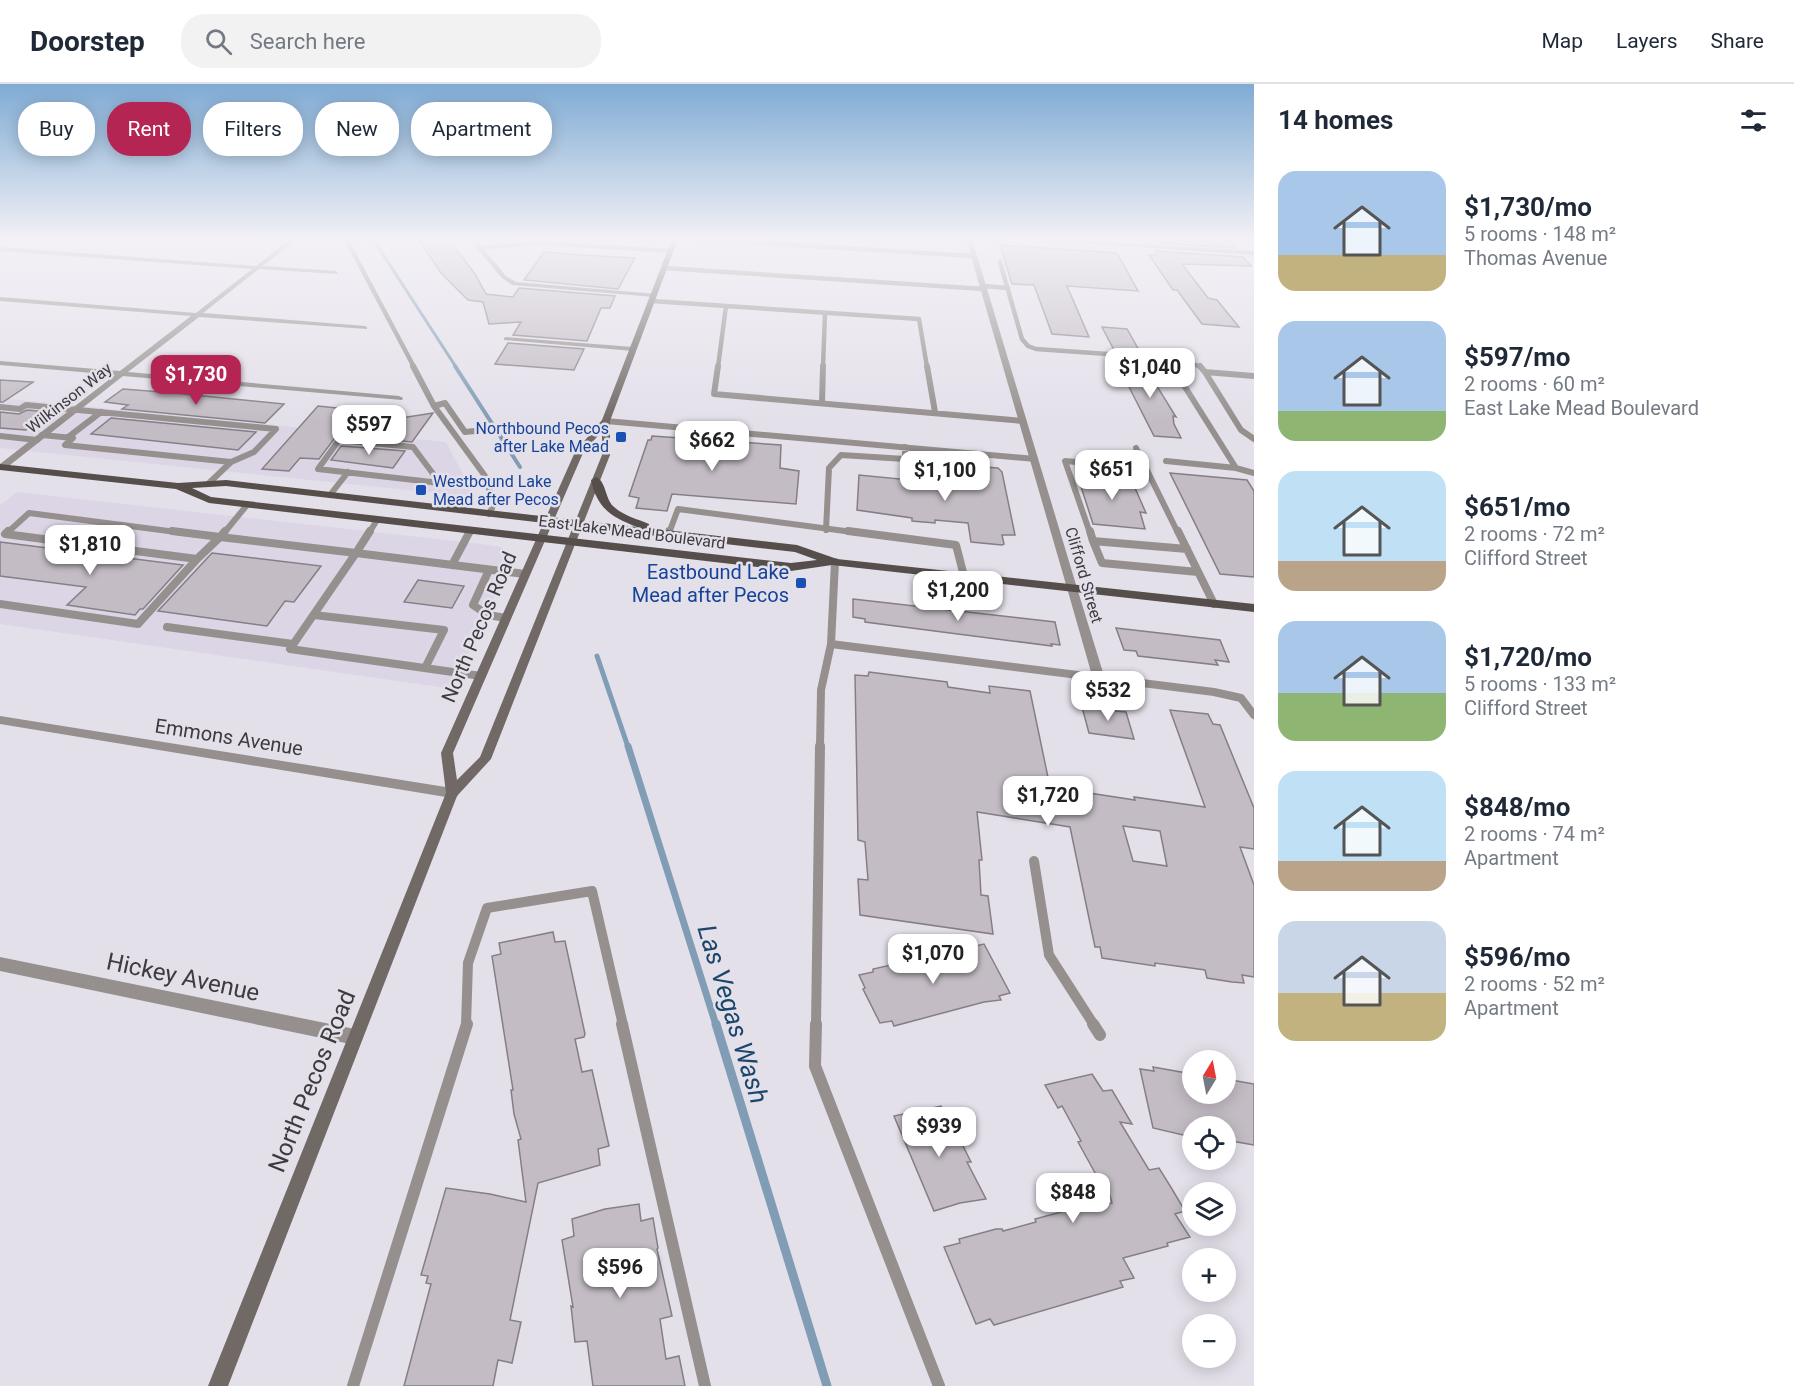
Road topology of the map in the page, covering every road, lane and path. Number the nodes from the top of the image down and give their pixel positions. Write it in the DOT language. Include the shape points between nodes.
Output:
graph roads {
  1 [pos="9,300"];
  2 [pos="216,300"];
  3 [pos="378,300"];
  4 [pos="652,300"];
  5 [pos="669,300"];
  6 [pos="988,300"];
  7 [pos="1011,300"];
  8 [pos="726,306"];
  9 [pos="825,313"];
  10 [pos="197,315"];
  11 [pos="366,328"];
  12 [pos="506,339"];
  13 [pos="633,349"];
  14 [pos="0,363"];
  15 [pos="1175,371"];
  16 [pos="1205,372"];
  17 [pos="122,373"];
  18 [pos="1254,376"];
  19 [pos="399,398"];
  20 [pos="822,403"];
  21 [pos="434,406"];
  22 [pos="0,407"];
  23 [pos="76,409"];
  24 [pos="101,411"];
  25 [pos="935,412"];
  26 [pos="606,421"];
  27 [pos="1023,421"];
  28 [pos="495,429"];
  29 [pos="0,436"];
  30 [pos="40,438"];
  31 [pos="67,438"];
  32 [pos="1254,439"];
  33 [pos="905,447"];
  34 [pos="1136,448"];
  35 [pos="1035,459"];
  36 [pos="1166,461"];
  37 [pos="231,462"];
  38 [pos="1,467"];
  39 [pos="1146,468"];
  40 [pos="1236,468"];
  41 [pos="348,472"];
  42 [pos="1254,474"];
  43 [pos="596,480"];
  44 [pos="208,484"];
  45 [pos="178,486"];
  46 [pos="330,495"];
  47 [pos="247,505"];
  48 [pos="489,514"];
  49 [pos="377,520"];
  50 [pos="548,520"];
  51 [pos="578,524"];
  52 [pos="471,530"];
  53 [pos="826,530"];
  54 [pos="668,534"];
  55 [pos="3,535"];
  56 [pos="220,537"];
  57 [pos="540,538"];
  58 [pos="1093,541"];
  59 [pos="571,542"];
  60 [pos="1187,549"];
  61 [pos="356,553"];
  62 [pos="197,559"];
  63 [pos="835,562"];
  64 [pos="452,565"];
  65 [pos="489,570"];
  66 [pos="1198,572"];
  67 [pos="525,574"];
  68 [pos="964,576"];
  69 [pos="1072,588"];
  70 [pos="0,604"];
  71 [pos="1214,604"];
  72 [pos="1254,608"];
  73 [pos="314,615"];
  74 [pos="506,618"];
  75 [pos="167,627"];
  76 [pos="293,644"];
  77 [pos="831,644"];
  78 [pos="425,668"];
  79 [pos="481,676"];
  80 [pos="1100,679"];
  81 [pos="1254,715"];
  82 [pos="0,720"];
  83 [pos="452,793"];
  84 [pos="1034,861"];
  85 [pos="0,964"];
  86 [pos="1100,1035"];
  87 [pos="355,1037"];
  88 [pos="218,1386"];
  89 [pos="353,1386"];
  90 [pos="705,1386"];
  91 [pos="939,1386"];
  1 -- 10 [label="street"];
  2 -- 10 [label="street, Wilkinson Way"];
  3 -- 21 [label="lane"];
  4 -- 13 [label="main road, North Pecos Road"];
  5 -- 8 [label="lane"];
  6 -- 27 [label="street, Clifford Street"];
  7 -- 16 [label="lane" via="1022,339 1036,349 1179,359 1198,365"];
  8 -- 9 [label="lane"];
  8 -- 20 [label="lane" via="714,394"];
  9 -- 20 [label="lane"];
  9 -- 25 [label="lane" via="919,319"];
  10 -- 11 [label="street"];
  10 -- 17 [label="street, Wilkinson Way"];
  12 -- 13 [label="street"];
  13 -- 26 [label="main road, North Pecos Road"];
  14 -- 17 [label="street"];
  15 -- 40 [label="lane"];
  16 -- 18 [label="lane"];
  16 -- 32 [label="lane" via="1241,430"];
  17 -- 19 [label="street"];
  17 -- 23 [label="street, Wilkinson Way"];
  20 -- 25 [label="lane"];
  21 -- 28 [label="lane" via="445,403 465,432"];
  21 -- 48 [label="lane" via="485,476 494,504"];
  22 -- 23 [label="lane"];
  23 -- 24 [label="lane"];
  23 -- 30 [label="street, Wilkinson Way"];
  24 -- 31 [label="lane"];
  24 -- 37 [label="lane" via="276,429 254,452"];
  25 -- 27 [label="lane"];
  26 -- 33 [label="lane"];
  26 -- 43 [label="main road, North Pecos Road" via="606,454"];
  26 -- 50 [label="main road, North Pecos Road" via="579,452"];
  27 -- 35 [label="street, Clifford Street"];
  29 -- 30 [label="lane"];
  30 -- 31 [label="lane"];
  30 -- 38 [label="street, Wilkinson Way"];
  31 -- 37 [label="lane" via="73,438 65,445"];
  33 -- 35 [label="lane"];
  33 -- 53 [label="lane" via="905,459 841,455 829,468"];
  34 -- 39 [label="lane"];
  35 -- 69 [label="street, Clifford Street"];
  36 -- 40 [label="lane"];
  37 -- 44 [label="lane"];
  38 -- 45 [label="main road, East Lake Mead Boulevard"];
  39 -- 58 [label="lane" via="1065,461"];
  39 -- 60 [label="lane"];
  40 -- 42 [label="lane"];
  41 -- 41 [label="lane" via="417,480 441,483 413,447 339,440 318,469"];
  41 -- 46 [label="lane"];
  43 -- 51 [label="main road, North Pecos Road"];
  43 -- 54 [label="main road" via="601,500 610,511"];
  44 -- 45 [label="main road, East Lake Mead Boulevard"];
  44 -- 46 [label="main road, East Lake Mead Boulevard"];
  45 -- 47 [label="main road, East Lake Mead Boulevard" via="209,500"];
  46 -- 48 [label="main road, East Lake Mead Boulevard"];
  47 -- 49 [label="main road, East Lake Mead Boulevard"];
  47 -- 56 [label="lane"];
  48 -- 50 [label="main road, East Lake Mead Boulevard"];
  49 -- 52 [label="main road, East Lake Mead Boulevard"];
  49 -- 61 [label="lane"];
  50 -- 51 [label="main road, East Lake Mead Boulevard"];
  50 -- 57 [label="main road, North Pecos Road"];
  51 -- 54 [label="main road, East Lake Mead Boulevard"];
  51 -- 59 [label="main road, North Pecos Road"];
  52 -- 57 [label="main road, East Lake Mead Boulevard"];
  52 -- 64 [label="lane"];
  53 -- 54 [label="lane" via="678,509"];
  53 -- 68 [label="lane" via="956,545"];
  54 -- 63 [label="main road, East Lake Mead Boulevard" via="797,549"];
  55 -- 56 [label="lane" via="29,513"];
  55 -- 62 [label="lane"];
  56 -- 61 [label="lane"];
  56 -- 62 [label="lane"];
  57 -- 59 [label="main road, East Lake Mead Boulevard"];
  57 -- 67 [label="main road, North Pecos Road"];
  58 -- 60 [label="lane"];
  58 -- 66 [label="lane" via="1102,563"];
  59 -- 63 [label="main road, East Lake Mead Boulevard" via="791,567"];
  59 -- 83 [label="main road, North Pecos Road" via="485,759"];
  60 -- 66 [label="lane"];
  61 -- 64 [label="lane"];
  61 -- 73 [label="lane"];
  62 -- 70 [label="lane" via="138,624"];
  63 -- 68 [label="main road, East Lake Mead Boulevard"];
  63 -- 77 [label="lane"];
  64 -- 65 [label="lane"];
  65 -- 67 [label="lane"];
  65 -- 74 [label="lane" via="473,605 488,615"];
  66 -- 71 [label="lane"];
  67 -- 74 [label="main road, North Pecos Road"];
  68 -- 69 [label="main road, East Lake Mead Boulevard"];
  69 -- 71 [label="main road, East Lake Mead Boulevard"];
  69 -- 80 [label="street, Clifford Street"];
  71 -- 72 [label="main road, East Lake Mead Boulevard"];
  73 -- 76 [label="lane"];
  73 -- 78 [label="lane" via="444,630"];
  74 -- 79 [label="main road, North Pecos Road"];
  75 -- 76 [label="lane"];
  76 -- 78 [label="lane" via="290,649"];
  77 -- 80 [label="lane"];
  77 -- 91 [label="lane" via="821,690 814,1066"];
  78 -- 79 [label="lane"];
  79 -- 83 [label="main road, North Pecos Road" via="447,753"];
  80 -- 81 [label="lane" via="1241,698"];
  82 -- 83 [label="street, Emmons Avenue"];
  83 -- 87 [label="main road, North Pecos Road"];
  84 -- 86 [label="lane" via="1049,956"];
  85 -- 87 [label="street, Hickey Avenue"];
  87 -- 88 [label="main road, North Pecos Road"];
  89 -- 90 [label="lane" via="467,1023 468,963 487,908 592,891"];
}
